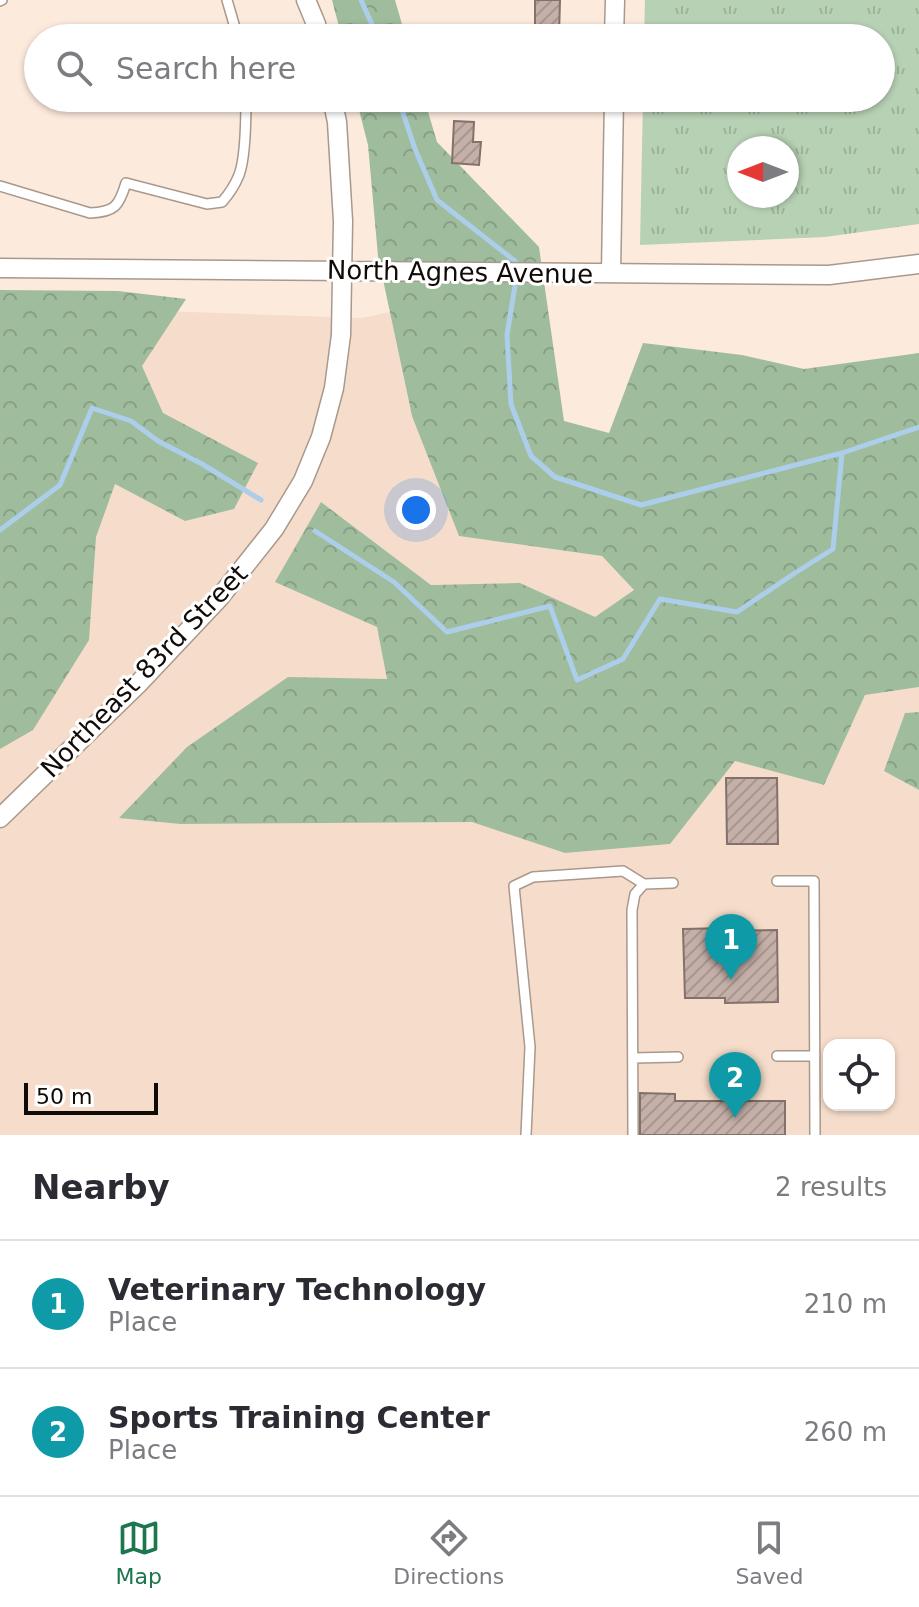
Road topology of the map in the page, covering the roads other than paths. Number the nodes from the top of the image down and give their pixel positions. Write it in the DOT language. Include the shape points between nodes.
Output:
graph roads {
  1 [pos="227,0"];
  2 [pos="306,0"];
  3 [pos="615,0"];
  4 [pos="234,24"];
  5 [pos="316,24"];
  6 [pos="614,24"];
  7 [pos="246,112"];
  8 [pos="335,112"];
  9 [pos="614,112"];
  10 [pos="0,186"];
  11 [pos="919,264"];
  12 [pos="0,268"];
  13 [pos="341,271"];
  14 [pos="611,273"];
  15 [pos="0,818"];
  16 [pos="777,881"];
  17 [pos="673,883"];
  18 [pos="644,884"];
  19 [pos="777,1056"];
  20 [pos="815,1056"];
  21 [pos="678,1057"];
  22 [pos="633,1058"];
  23 [pos="526,1135"];
  24 [pos="633,1135"];
  25 [pos="815,1135"];
  1 -- 4 [label="lane"];
  2 -- 5 [label="street"];
  3 -- 6 [label="street"];
  7 -- 10 [label="lane" via="240,174 222,202 207,204 126,183 114,208 90,213"];
  8 -- 13 [label="street, Northeast 83rd Street" via="341,165"];
  9 -- 14 [label="street"];
  11 -- 14 [label="street, North Agnes Avenue" via="829,275"];
  12 -- 13 [label="street, North Agnes Avenue"];
  13 -- 14 [label="street, North Agnes Avenue"];
  13 -- 15 [label="street, Northeast 83rd Street" via="334,388 303,481 274,529 138,684"];
  16 -- 20 [label="lane" via="814,881"];
  17 -- 18 [label="lane"];
  18 -- 22 [label="lane" via="632,910"];
  18 -- 23 [label="lane" via="623,871 533,877 514,886 530,1047"];
  19 -- 20 [label="lane"];
  20 -- 25 [label="lane"];
  21 -- 22 [label="lane"];
  22 -- 24 [label="lane"];
}
